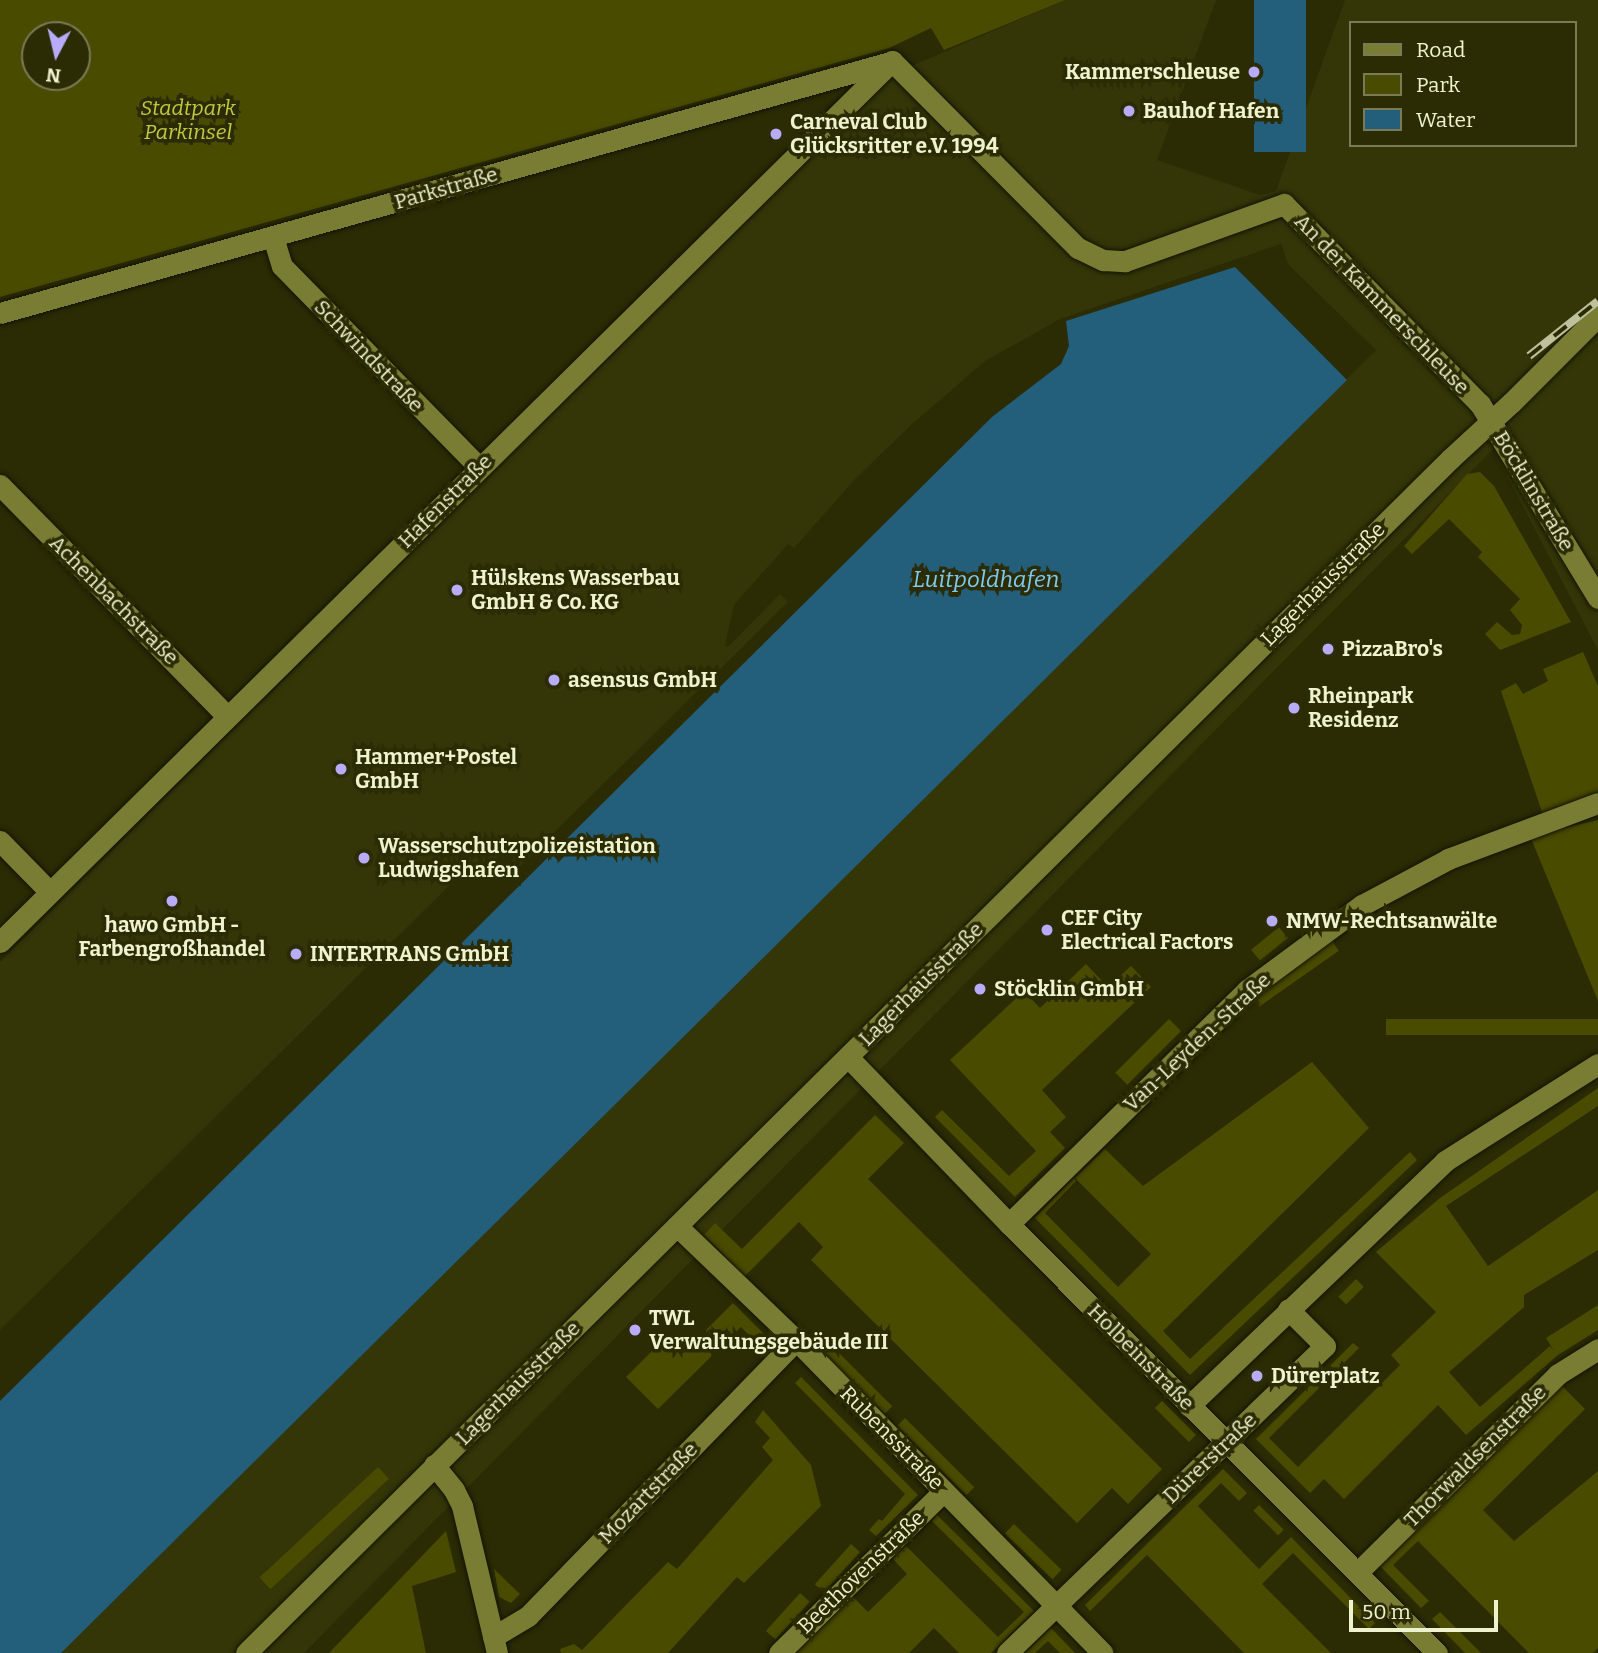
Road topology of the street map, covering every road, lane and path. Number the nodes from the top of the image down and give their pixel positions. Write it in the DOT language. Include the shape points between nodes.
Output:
graph roads {
  1 [pos="892,61"];
  2 [pos="273,237"];
  3 [pos="0,313"];
  4 [pos="1598,316"];
  5 [pos="1492,421"];
  6 [pos="479,467"];
  7 [pos="0,485"];
  8 [pos="1598,598"];
  9 [pos="228,716"];
  10 [pos="1598,803"];
  11 [pos="0,841"];
  12 [pos="50,892"];
  13 [pos="0,942"];
  14 [pos="848,1057"];
  15 [pos="1598,1064"];
  16 [pos="1009,1224"];
  17 [pos="677,1226"];
  18 [pos="1288,1309"];
  19 [pos="796,1340"];
  20 [pos="1598,1349"];
  21 [pos="1189,1406"];
  22 [pos="1226,1443"];
  23 [pos="434,1465"];
  24 [pos="944,1491"];
  25 [pos="1358,1572"];
  26 [pos="1056,1605"];
  27 [pos="495,1645"];
  28 [pos="246,1653"];
  29 [pos="779,1653"];
  30 [pos="1007,1653"];
  31 [pos="1103,1653"];
  32 [pos="1437,1653"];
  1 -- 2 [label="street, Parkstraße"];
  1 -- 5 [label="street, An der Kammerschleuse" via="1078,248 1103,260 1125,261 1284,204 1472,395"];
  1 -- 6 [label="street, Hafenstraße"];
  2 -- 3 [label="street, Parkstraße"];
  2 -- 6 [label="street, Schwindstraße" via="282,266"];
  4 -- 5 [label="street, Lagerhausstraße"];
  5 -- 8 [label="street, Böcklinstraße"];
  5 -- 14 [label="street, Lagerhausstraße"];
  6 -- 9 [label="street, Hafenstraße"];
  7 -- 9 [label="street, Achenbachstraße"];
  9 -- 12 [label="street, Hafenstraße"];
  10 -- 16 [label="street, Van-Leyden-Straße" via="1448,859 1362,905 1247,990"];
  11 -- 12 [label="street"];
  12 -- 13 [label="street, Hafenstraße"];
  14 -- 16 [label="street, Holbeinstraße"];
  14 -- 17 [label="street, Lagerhausstraße"];
  15 -- 18 [label="street" via="1445,1161"];
  16 -- 21 [label="street, Holbeinstraße"];
  17 -- 19 [label="street, Rubensstraße"];
  17 -- 23 [label="street, Lagerhausstraße"];
  18 -- 21 [label="street"];
  18 -- 22 [label="street, Dürerstraße" via="1325,1346"];
  19 -- 24 [label="street, Rubensstraße"];
  19 -- 27 [label="street, Mozartstraße"];
  20 -- 25 [label="street, Thorwaldsenstraße" via="1558,1374"];
  21 -- 22 [label="street, Holbeinstraße"];
  22 -- 25 [label="street, Holbeinstraße"];
  22 -- 26 [label="street, Dürerstraße"];
  23 -- 27 [label="street" via="462,1506"];
  23 -- 28 [label="street, Lagerhausstraße"];
  24 -- 26 [label="street, Rubensstraße"];
  24 -- 29 [label="street, Beethovenstraße"];
  25 -- 32 [label="street, Holbeinstraße"];
  26 -- 30 [label="street, Dürerstraße"];
  26 -- 31 [label="street, Rubensstraße"];
}
